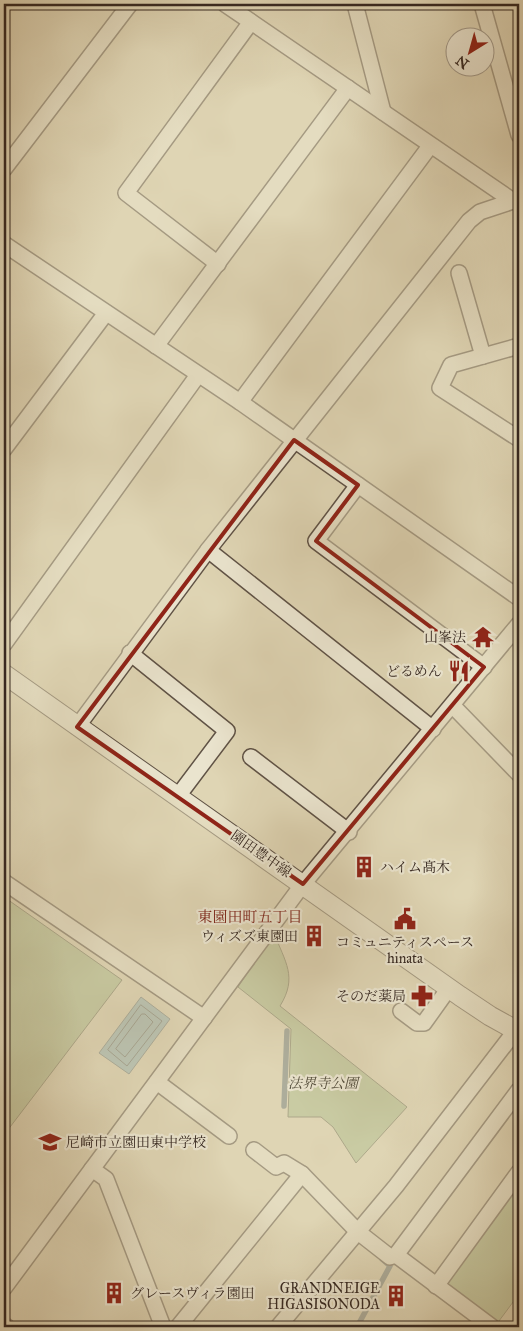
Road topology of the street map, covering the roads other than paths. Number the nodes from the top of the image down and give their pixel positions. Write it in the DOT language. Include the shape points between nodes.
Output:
graph roads {
  1 [pos="130,4"];
  2 [pos="225,4"];
  3 [pos="355,4"];
  4 [pos="482,4"];
  5 [pos="252,22"];
  6 [pos="348,88"];
  7 [pos="383,112"];
  8 [pos="519,135"];
  9 [pos="430,146"];
  10 [pos="4,169"];
  11 [pos="516,200"];
  12 [pos="5,249"];
  13 [pos="218,264"];
  14 [pos="459,273"];
  15 [pos="106,312"];
  16 [pos="156,346"];
  17 [pos="519,346"];
  18 [pos="483,356"];
  19 [pos="198,375"];
  20 [pos="240,402"];
  21 [pos="519,439"];
  22 [pos="294,440"];
  23 [pos="4,448"];
  24 [pos="358,485"];
  25 [pos="208,550"];
  26 [pos="519,598"];
  27 [pos="519,624"];
  28 [pos="4,644"];
  29 [pos="130,653"];
  30 [pos="484,666"];
  31 [pos="4,674"];
  32 [pos="453,706"];
  33 [pos="77,727"];
  34 [pos="433,729"];
  35 [pos="251,757"];
  36 [pos="519,774"];
  37 [pos="178,796"];
  38 [pos="349,832"];
  39 [pos="4,882"];
  40 [pos="303,884"];
  41 [pos="449,988"];
  42 [pos="401,1011"];
  43 [pos="204,1018"];
  44 [pos="518,1031"];
  45 [pos="157,1082"];
  46 [pos="519,1090"];
  47 [pos="229,1136"];
  48 [pos="254,1150"];
  49 [pos="92,1169"];
  50 [pos="519,1172"];
  51 [pos="302,1174"];
  52 [pos="356,1235"];
  53 [pos="396,1255"];
  54 [pos="436,1286"];
  55 [pos="4,1288"];
  56 [pos="4,1325"];
  57 [pos="7,1327"];
  58 [pos="163,1327"];
  59 [pos="178,1327"];
  60 [pos="278,1327"];
  61 [pos="492,1327"];
  1 -- 10 [label="street"];
  2 -- 5 [label="street"];
  3 -- 7 [label="street"];
  4 -- 8 [label="street"];
  5 -- 6 [label="street"];
  5 -- 13 [label="street" via="126,193"];
  6 -- 7 [label="street"];
  6 -- 13 [label="street"];
  7 -- 9 [label="street"];
  9 -- 11 [label="street"];
  9 -- 20 [label="street"];
  11 -- 22 [label="street" via="473,217"];
  12 -- 15 [label="street"];
  13 -- 16 [label="street"];
  14 -- 18 [label="street"];
  15 -- 16 [label="street"];
  15 -- 23 [label="street"];
  16 -- 19 [label="street"];
  17 -- 18 [label="street"];
  18 -- 21 [label="street" via="451,365 440,388"];
  19 -- 20 [label="street"];
  19 -- 28 [label="street"];
  20 -- 22 [label="street"];
  22 -- 24 [label="street"];
  22 -- 25 [label="street"];
  24 -- 26 [label="street"];
  24 -- 30 [label="street" via="316,541"];
  25 -- 29 [label="street"];
  25 -- 34 [label="street"];
  27 -- 30 [label="street"];
  29 -- 33 [label="street"];
  29 -- 37 [label="street" via="228,731"];
  30 -- 32 [label="street"];
  31 -- 33 [label="street, 園田豊中線"];
  32 -- 34 [label="street"];
  32 -- 36 [label="street"];
  33 -- 37 [label="street, 園田豊中線"];
  34 -- 38 [label="street"];
  35 -- 38 [label="street"];
  37 -- 40 [label="street, 園田豊中線"];
  38 -- 40 [label="street"];
  39 -- 43 [label="street"];
  40 -- 41 [label="street, 園田豊中線"];
  40 -- 43 [label="street"];
  41 -- 42 [label="street" via="424,1022 417,1023"];
  41 -- 44 [label="street, 園田豊中線"];
  43 -- 45 [label="street"];
  44 -- 52 [label="street"];
  45 -- 47 [label="street"];
  45 -- 49 [label="street"];
  46 -- 53 [label="street"];
  48 -- 51 [label="street" via="276,1167 284,1163"];
  49 -- 55 [label="street"];
  49 -- 58 [label="street" via="106,1179"];
  50 -- 54 [label="street"];
  51 -- 52 [label="street"];
  51 -- 59 [label="street"];
  52 -- 53 [label="street" via="390,1257"];
  52 -- 60 [label="street"];
  53 -- 54 [label="street"];
  54 -- 61 [label="street"];
  56 -- 57 [label="street"];
}
